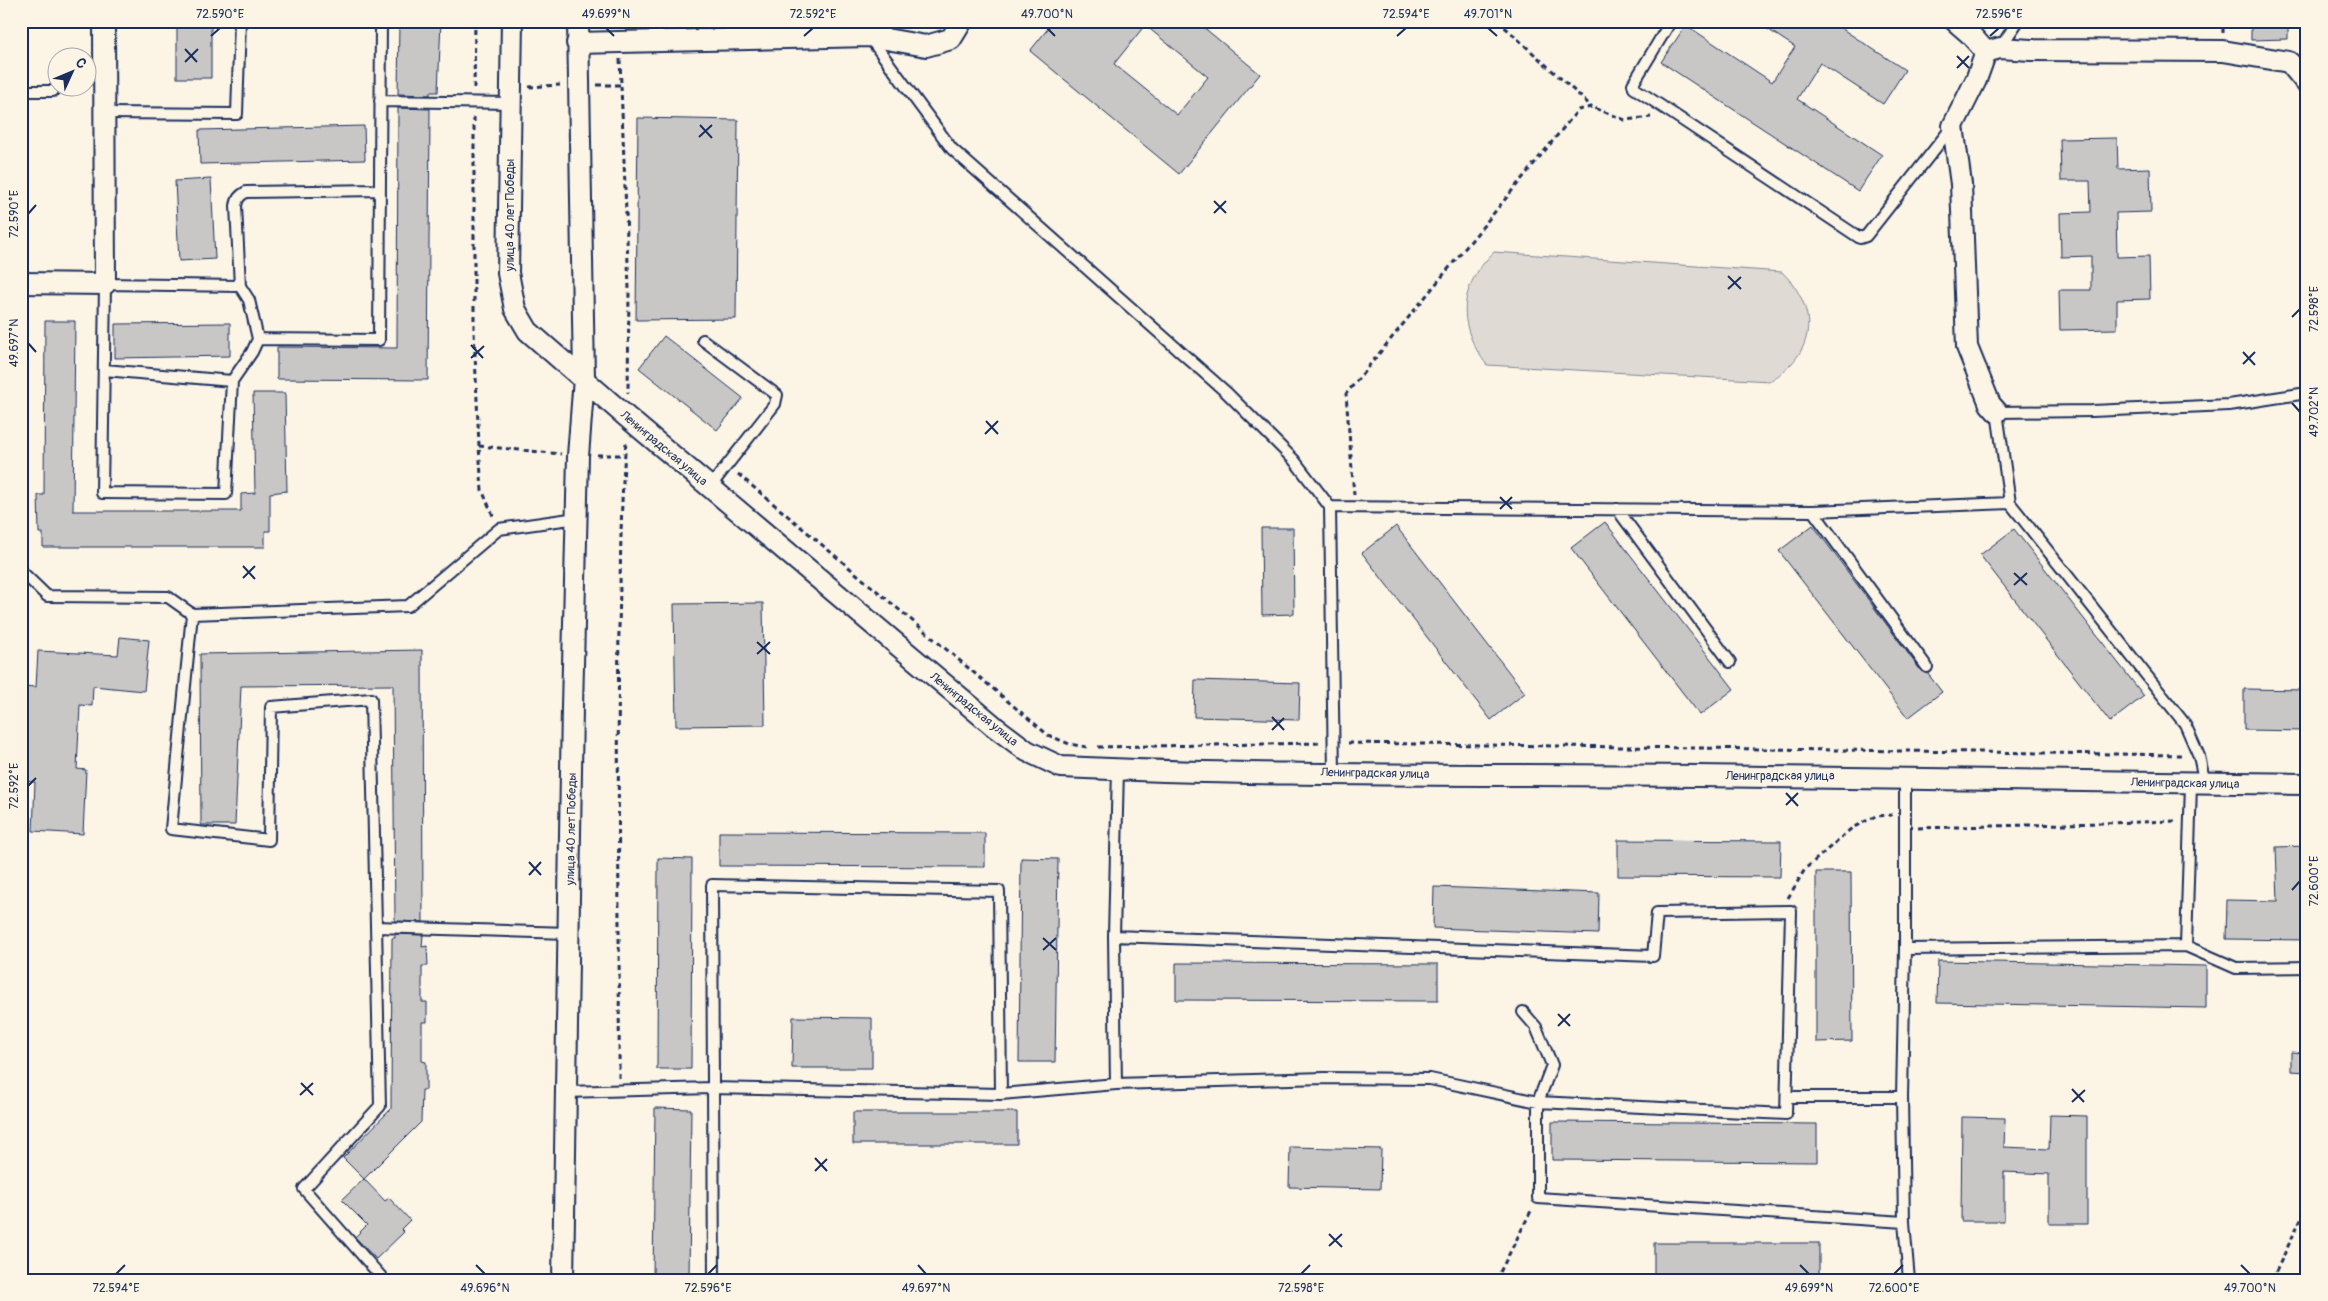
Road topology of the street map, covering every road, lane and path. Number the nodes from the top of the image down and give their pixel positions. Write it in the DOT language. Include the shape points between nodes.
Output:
graph roads {
  1 [pos="104,21"];
  2 [pos="240,21"];
  3 [pos="381,21"];
  4 [pos="475,21"];
  5 [pos="512,21"];
  6 [pos="578,21"];
  7 [pos="962,21"];
  8 [pos="1498,21"];
  9 [pos="1671,21"];
  10 [pos="1954,21"];
  11 [pos="2018,21"];
  12 [pos="869,36"];
  13 [pos="619,42"];
  14 [pos="577,43"];
  15 [pos="1993,50"];
  16 [pos="2307,84"];
  17 [pos="21,90"];
  18 [pos="48,91"];
  19 [pos="380,101"];
  20 [pos="474,102"];
  21 [pos="511,103"];
  22 [pos="1592,107"];
  23 [pos="104,113"];
  24 [pos="1674,115"];
  25 [pos="1953,126"];
  26 [pos="380,190"];
  27 [pos="21,283"];
  28 [pos="105,284"];
  29 [pos="240,286"];
  30 [pos="258,339"];
  31 [pos="703,340"];
  32 [pos="104,370"];
  33 [pos="584,378"];
  34 [pos="232,381"];
  35 [pos="2307,393"];
  36 [pos="1997,412"];
  37 [pos="628,418"];
  38 [pos="479,446"];
  39 [pos="625,455"];
  40 [pos="578,456"];
  41 [pos="727,465"];
  42 [pos="710,487"];
  43 [pos="2010,503"];
  44 [pos="1330,507"];
  45 [pos="1355,507"];
  46 [pos="1617,509"];
  47 [pos="1814,511"];
  48 [pos="577,518"];
  49 [pos="499,529"];
  50 [pos="21,571"];
  51 [pos="192,614"];
  52 [pos="1730,662"];
  53 [pos="1927,667"];
  54 [pos="1334,742"];
  55 [pos="2200,756"];
  56 [pos="1118,769"];
  57 [pos="1334,773"];
  58 [pos="1905,777"];
  59 [pos="2198,784"];
  60 [pos="2307,784"];
  61 [pos="1905,815"];
  62 [pos="2190,821"];
  63 [pos="1905,828"];
  64 [pos="1780,912"];
  65 [pos="376,927"];
  66 [pos="569,933"];
  67 [pos="1114,936"];
  68 [pos="2186,946"];
  69 [pos="1905,948"];
  70 [pos="2307,967"];
  71 [pos="1524,1012"];
  72 [pos="1116,1084"];
  73 [pos="712,1088"];
  74 [pos="619,1091"];
  75 [pos="565,1092"];
  76 [pos="1001,1094"];
  77 [pos="1788,1097"];
  78 [pos="1902,1097"];
  79 [pos="1538,1102"];
  80 [pos="1538,1198"];
  81 [pos="2307,1206"];
  82 [pos="1904,1222"];
  83 [pos="384,1280"];
  84 [pos="563,1280"];
  85 [pos="714,1280"];
  86 [pos="1496,1280"];
  87 [pos="1909,1280"];
  88 [pos="2272,1280"];
  1 -- 23 [label="street"];
  2 -- 23 [label="lane" via="237,114"];
  3 -- 19 [label="lane"];
  4 -- 20 [label="path"];
  5 -- 21 [label="street, улица 40 лет Победы"];
  6 -- 14 [label="street, улица 40 лет Победы"];
  7 -- 12 [label="street" via="951,39 926,46"];
  8 -- 22 [label="path"];
  9 -- 24 [label="lane" via="1633,84"];
  10 -- 15 [label="street"];
  11 -- 15 [label="lane"];
  12 -- 13 [label="street"];
  12 -- 44 [label="lane" via="952,149 1227,393 1294,460"];
  13 -- 14 [label="street"];
  13 -- 37 [label="path" via="628,289"];
  14 -- 33 [label="street, улица 40 лет Победы"];
  15 -- 16 [label="street" via="2222,51 2289,62"];
  15 -- 25 [label="street"];
  17 -- 18 [label="lane"];
  19 -- 20 [label="lane"];
  19 -- 26 [label="lane"];
  20 -- 21 [label="lane"];
  20 -- 38 [label="path" via="474,331"];
  21 -- 33 [label="street, улица 40 лет Победы" via="508,273 515,309 528,331"];
  22 -- 24 [label="path" via="1624,120"];
  22 -- 45 [label="path" via="1578,110 1346,394"];
  23 -- 28 [label="street"];
  24 -- 25 [label="lane" via="1860,238 1866,236"];
  25 -- 36 [label="street" via="1961,184 1967,347 1990,404"];
  26 -- 29 [label="lane" via="246,192 240,195 236,206"];
  26 -- 30 [label="lane" via="379,340"];
  27 -- 28 [label="street"];
  28 -- 29 [label="lane"];
  28 -- 32 [label="lane"];
  29 -- 30 [label="lane" via="249,300"];
  30 -- 34 [label="lane"];
  31 -- 41 [label="lane" via="777,395 775,404"];
  32 -- 34 [label="lane"];
  32 -- 34 [label="lane" via="102,493 226,494"];
  33 -- 37 [label="street, Ленинградская улица"];
  33 -- 40 [label="street, улица 40 лет Победы"];
  35 -- 36 [label="lane" via="2228,406"];
  36 -- 43 [label="lane"];
  37 -- 39 [label="path"];
  37 -- 42 [label="street, Ленинградская улица"];
  38 -- 40 [label="path"];
  38 -- 49 [label="path" via="482,490"];
  39 -- 40 [label="path"];
  39 -- 74 [label="path" via="618,720"];
  40 -- 48 [label="street, улица 40 лет Победы"];
  41 -- 42 [label="lane"];
  41 -- 54 [label="path" via="1048,735 1069,744 1089,747"];
  42 -- 56 [label="street, Ленинградская улица" via="946,687 1027,751 1061,766"];
  43 -- 47 [label="lane"];
  43 -- 55 [label="lane" via="2185,724"];
  44 -- 45 [label="lane"];
  44 -- 54 [label="lane"];
  45 -- 46 [label="lane"];
  46 -- 47 [label="lane"];
  46 -- 52 [label="lane"];
  47 -- 53 [label="lane"];
  48 -- 49 [label="lane"];
  48 -- 66 [label="street, улица 40 лет Победы"];
  49 -- 51 [label="lane" via="408,606"];
  50 -- 51 [label="lane" via="47,596 168,597"];
  51 -- 65 [label="lane" via="171,829 269,840 271,707 371,699"];
  54 -- 55 [label="path"];
  54 -- 57 [label="lane"];
  55 -- 59 [label="lane"];
  56 -- 57 [label="street, Ленинградская улица"];
  56 -- 67 [label="lane"];
  57 -- 58 [label="street, Ленинградская улица"];
  58 -- 59 [label="street, Ленинградская улица"];
  58 -- 61 [label="lane"];
  59 -- 60 [label="street, Ленинградская улица"];
  59 -- 62 [label="lane"];
  61 -- 63 [label="lane"];
  61 -- 64 [label="path" via="1876,816 1852,828 1804,869"];
  62 -- 63 [label="path"];
  62 -- 68 [label="lane"];
  63 -- 69 [label="lane"];
  64 -- 67 [label="lane" via="1656,913 1653,956"];
  64 -- 77 [label="lane" via="1790,912"];
  65 -- 66 [label="lane"];
  65 -- 83 [label="lane" via="380,1106 304,1189"];
  66 -- 75 [label="street, улица 40 лет Победы"];
  67 -- 72 [label="lane"];
  68 -- 69 [label="lane"];
  68 -- 70 [label="lane" via="2236,968"];
  69 -- 78 [label="lane"];
  71 -- 79 [label="lane" via="1536,1027 1552,1065"];
  72 -- 76 [label="lane"];
  72 -- 79 [label="lane" via="1324,1078 1430,1079"];
  73 -- 74 [label="lane"];
  73 -- 76 [label="lane"];
  73 -- 76 [label="lane" via="712,885 999,892"];
  73 -- 85 [label="lane"];
  74 -- 75 [label="lane"];
  75 -- 84 [label="street, улица 40 лет Победы"];
  77 -- 78 [label="lane"];
  77 -- 79 [label="lane" via="1786,1114"];
  78 -- 82 [label="lane"];
  79 -- 80 [label="lane"];
  80 -- 82 [label="lane"];
  80 -- 86 [label="path"];
  81 -- 88 [label="path"];
  82 -- 87 [label="lane"];
}
